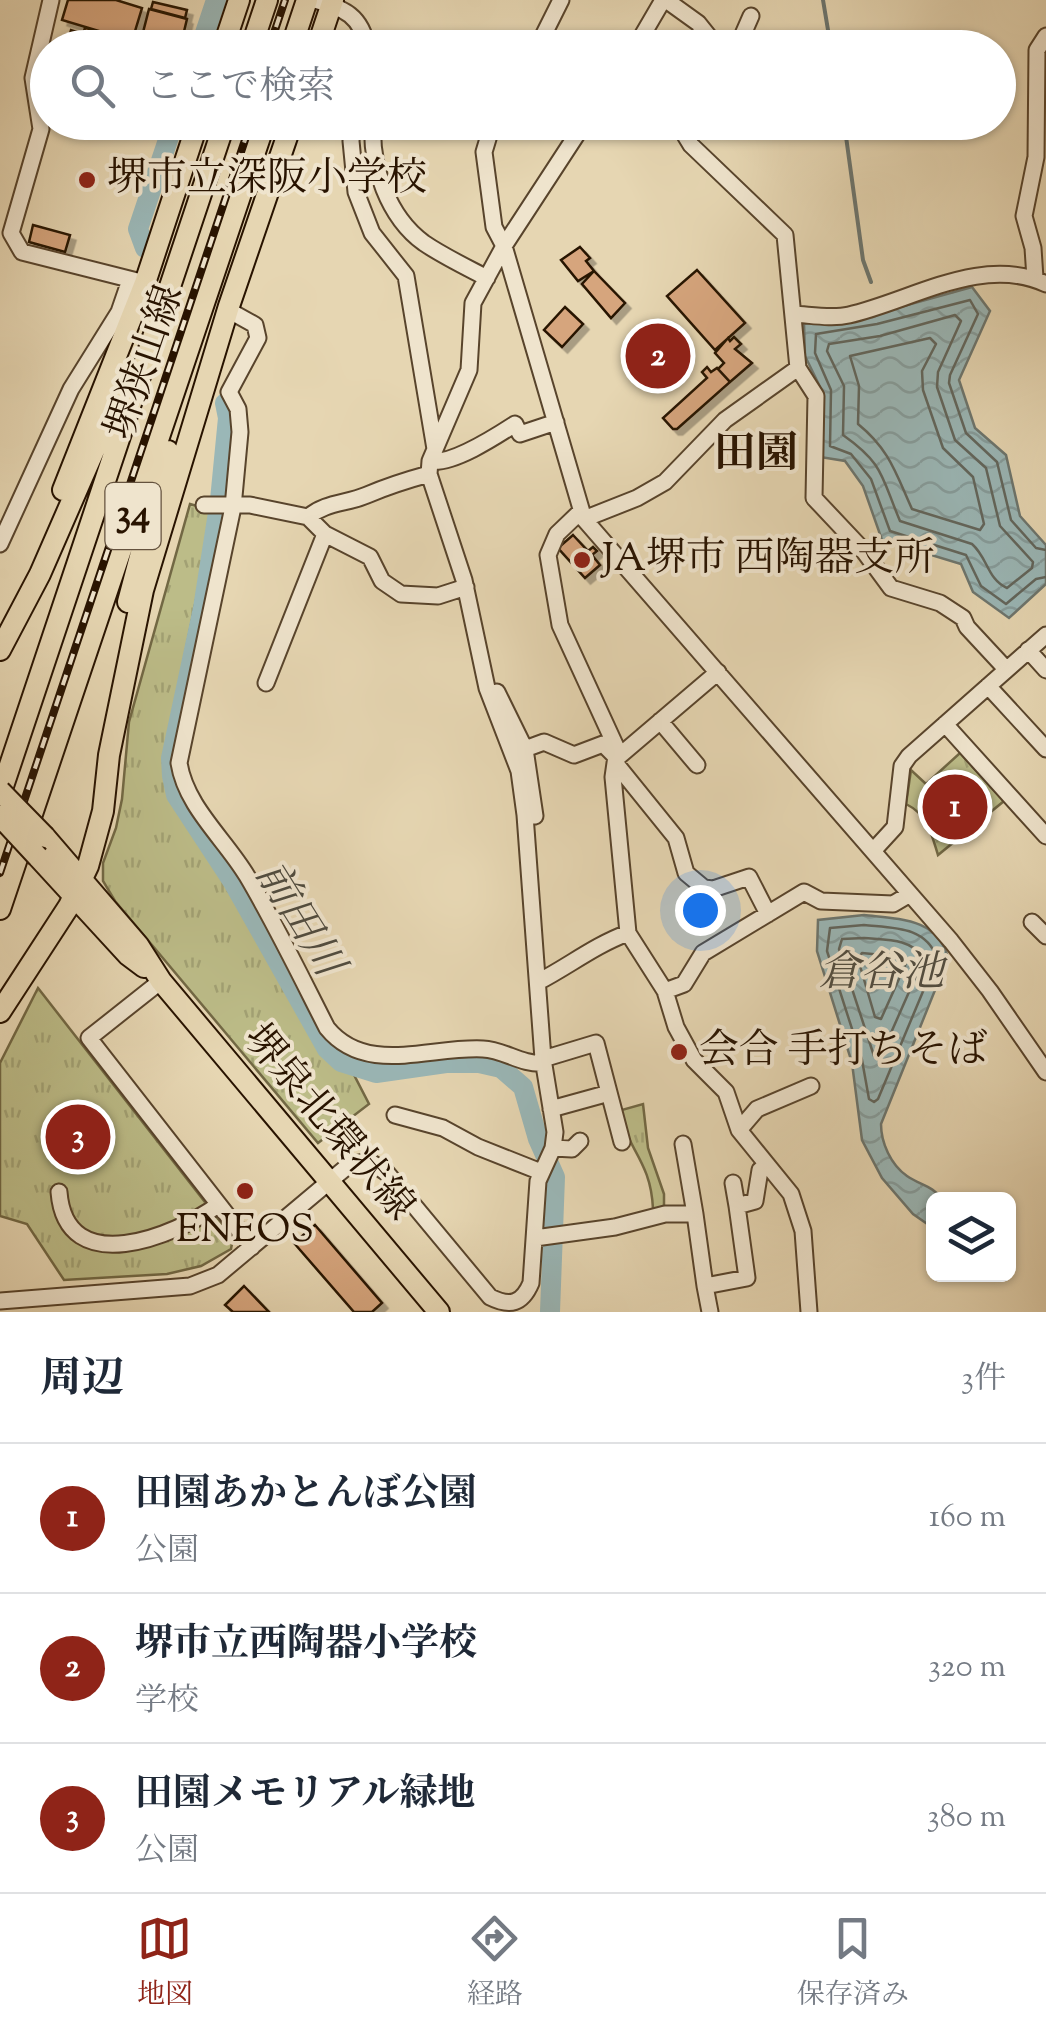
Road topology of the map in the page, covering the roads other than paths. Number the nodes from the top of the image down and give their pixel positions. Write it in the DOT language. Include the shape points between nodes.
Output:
graph roads {
  1 [pos="51,0"];
  2 [pos="239,0"];
  3 [pos="267,0"];
  4 [pos="561,0"];
  5 [pos="664,0"];
  6 [pos="318,2"];
  7 [pos="751,16"];
  8 [pos="44,30"];
  9 [pos="229,30"];
  10 [pos="257,30"];
  11 [pos="302,30"];
  12 [pos="317,30"];
  13 [pos="361,30"];
  14 [pos="546,30"];
  15 [pos="646,30"];
  16 [pos="704,30"];
  17 [pos="745,30"];
  18 [pos="1046,36"];
  19 [pos="38,140"];
  20 [pos="191,140"];
  21 [pos="219,140"];
  22 [pos="259,140"];
  23 [pos="286,140"];
  24 [pos="351,140"];
  25 [pos="373,140"];
  26 [pos="488,140"];
  27 [pos="572,140"];
  28 [pos="688,140"];
  29 [pos="205,180"];
  30 [pos="504,246"];
  31 [pos="487,278"];
  32 [pos="137,281"];
  33 [pos="1040,281"];
  34 [pos="228,310"];
  35 [pos="794,314"];
  36 [pos="190,341"];
  37 [pos="798,368"];
  38 [pos="556,422"];
  39 [pos="431,461"];
  40 [pos="208,506"];
  41 [pos="232,508"];
  42 [pos="582,515"];
  43 [pos="308,518"];
  44 [pos="324,534"];
  45 [pos="0,544"];
  46 [pos="40,574"];
  47 [pos="466,588"];
  48 [pos="1046,635"];
  49 [pos="0,650"];
  50 [pos="1028,650"];
  51 [pos="1006,669"];
  52 [pos="1046,670"];
  53 [pos="718,672"];
  54 [pos="266,683"];
  55 [pos="988,686"];
  56 [pos="489,695"];
  57 [pos="660,722"];
  58 [pos="945,724"];
  59 [pos="1046,748"];
  60 [pos="525,749"];
  61 [pos="109,756"];
  62 [pos="617,762"];
  63 [pos="697,764"];
  64 [pos="0,793"];
  65 [pos="0,816"];
  66 [pos="527,836"];
  67 [pos="1046,836"];
  68 [pos="41,847"];
  69 [pos="873,851"];
  70 [pos="78,887"];
  71 [pos="910,894"];
  72 [pos="0,909"];
  73 [pos="768,914"];
  74 [pos="1032,922"];
  75 [pos="628,933"];
  76 [pos="1046,936"];
  77 [pos="162,981"];
  78 [pos="538,982"];
  79 [pos="665,991"];
  80 [pos="0,1012"];
  81 [pos="1040,1049"];
  82 [pos="543,1061"];
  83 [pos="1046,1072"];
  84 [pos="811,1086"];
  85 [pos="609,1092"];
  86 [pos="551,1109"];
  87 [pos="395,1115"];
  88 [pos="739,1130"];
  89 [pos="580,1141"];
  90 [pos="622,1142"];
  91 [pos="683,1144"];
  92 [pos="552,1150"];
  93 [pos="767,1166"];
  94 [pos="542,1171"];
  95 [pos="329,1181"];
  96 [pos="733,1183"];
  97 [pos="59,1192"];
  98 [pos="218,1205"];
  99 [pos="737,1206"];
  100 [pos="695,1214"];
  101 [pos="536,1238"];
  102 [pos="252,1247"];
  103 [pos="705,1286"];
  104 [pos="0,1301"];
  105 [pos="47,1305"];
  106 [pos="439,1312"];
  107 [pos="710,1312"];
  108 [pos="809,1312"];
  1 -- 8 [label="street"];
  2 -- 9 [label="main road"];
  3 -- 10 [label="main road"];
  4 -- 14 [label="street"];
  5 -- 15 [label="street"];
  5 -- 16 [label="street"];
  6 -- 11 [label="main road"];
  6 -- 12 [label="main road"];
  6 -- 13 [label="street" via="358,20"];
  7 -- 17 [label="street"];
  18 -- 33 [label="street" via="1038,50 1036,157 1024,216"];
  19 -- 32 [label="street" via="11,233 22,252"];
  20 -- 32 [label="main road"];
  21 -- 29 [label="main road, 堺狭山線 / 34"];
  22 -- 36 [label="main road, 堺狭山線 / 34"];
  23 -- 34 [label="main road"];
  24 -- 39 [label="street" via="356,192 372,232 406,276"];
  25 -- 31 [label="street" via="374,168 407,226 422,242"];
  26 -- 30 [label="street" via="494,226"];
  27 -- 30 [label="street"];
  28 -- 35 [label="street" via="785,235"];
  29 -- 46 [label="main road"];
  29 -- 64 [label="main road, 堺狭山線 / 34"];
  30 -- 31 [label="street"];
  30 -- 38 [label="street"];
  31 -- 39 [label="street" via="474,302 469,370"];
  32 -- 45 [label="street" via="71,389"];
  32 -- 46 [label="main road" via="54,513"];
  33 -- 35 [label="street" via="983,274 845,316"];
  34 -- 41 [label="street" via="255,325 258,338 229,392 240,432"];
  34 -- 61 [label="main road" via="143,590"];
  35 -- 37 [label="street"];
  36 -- 61 [label="main road" via="180,408 130,585"];
  36 -- 72 [label="main road, 堺狭山線 / 34"];
  37 -- 42 [label="street" via="725,420 664,482"];
  37 -- 51 [label="street" via="816,396 814,498 891,588 940,603 962,618"];
  38 -- 39 [label="street" via="520,434 515,424 484,444"];
  38 -- 42 [label="street"];
  39 -- 43 [label="street" via="346,502 321,506"];
  39 -- 47 [label="street"];
  40 -- 41 [label="street"];
  41 -- 43 [label="street" via="250,505"];
  41 -- 82 [label="street" via="179,763 190,796 245,873 338,1041 369,1056 483,1049 532,1064"];
  42 -- 53 [label="street"];
  42 -- 62 [label="street" via="557,534 548,555 560,624"];
  43 -- 44 [label="street"];
  44 -- 47 [label="street" via="370,557 382,581 400,594 438,596"];
  44 -- 54 [label="street"];
  46 -- 49 [label="main road"];
  47 -- 56 [label="street"];
  48 -- 50 [label="street"];
  50 -- 51 [label="street"];
  50 -- 52 [label="street"];
  51 -- 55 [label="street"];
  53 -- 57 [label="street"];
  53 -- 69 [label="street"];
  55 -- 58 [label="street"];
  55 -- 59 [label="street"];
  56 -- 60 [label="street" via="498,691"];
  56 -- 66 [label="street" via="518,772"];
  57 -- 62 [label="street"];
  57 -- 63 [label="street"];
  58 -- 67 [label="street"];
  58 -- 69 [label="street" via="902,766 895,828"];
  60 -- 62 [label="street" via="544,742 574,756 603,744"];
  60 -- 66 [label="street" via="536,824"];
  61 -- 70 [label="main road" via="103,811"];
  62 -- 73 [label="street" via="676,838 694,882 713,889 749,876"];
  62 -- 75 [label="street"];
  64 -- 68 [label="main road, 堺泉北環状線, bridge"];
  65 -- 68 [label="main road, 堺泉北環状線, bridge"];
  66 -- 78 [label="street"];
  68 -- 70 [label="main road, 堺泉北環状線"];
  69 -- 71 [label="street"];
  70 -- 77 [label="main road, 堺泉北環状線" via="128,955"];
  70 -- 80 [label="main road"];
  71 -- 73 [label="street" via="893,904 821,901 804,892"];
  71 -- 81 [label="street"];
  73 -- 79 [label="street" via="704,953 684,984"];
  74 -- 76 [label="street"];
  75 -- 78 [label="street"];
  75 -- 79 [label="street"];
  77 -- 95 [label="main road, 堺泉北環状線"];
  77 -- 98 [label="street" via="89,1038"];
  78 -- 82 [label="street"];
  79 -- 88 [label="street" via="681,1039 726,1092"];
  81 -- 83 [label="street"];
  82 -- 85 [label="street" via="596,1043"];
  82 -- 86 [label="street"];
  84 -- 88 [label="street" via="757,1109"];
  85 -- 86 [label="street"];
  85 -- 90 [label="street"];
  86 -- 92 [label="street"];
  87 -- 94 [label="street"];
  88 -- 93 [label="street"];
  89 -- 92 [label="street" via="572,1149"];
  91 -- 100 [label="street"];
  92 -- 94 [label="street"];
  93 -- 99 [label="street" via="760,1170 755,1201"];
  93 -- 108 [label="street" via="791,1194 803,1231"];
  94 -- 101 [label="street"];
  95 -- 101 [label="street" via="349,1165 379,1166 502,1303 526,1295"];
  95 -- 102 [label="street"];
  95 -- 106 [label="main road, 堺泉北環状線"];
  96 -- 99 [label="street"];
  97 -- 98 [label="street" via="75,1233 107,1245 170,1230"];
  98 -- 102 [label="street"];
  99 -- 103 [label="street" via="748,1278"];
  100 -- 101 [label="street"];
  100 -- 103 [label="street"];
  102 -- 105 [label="street" via="218,1275 190,1286"];
  103 -- 107 [label="street"];
  104 -- 105 [label="street"];
}
